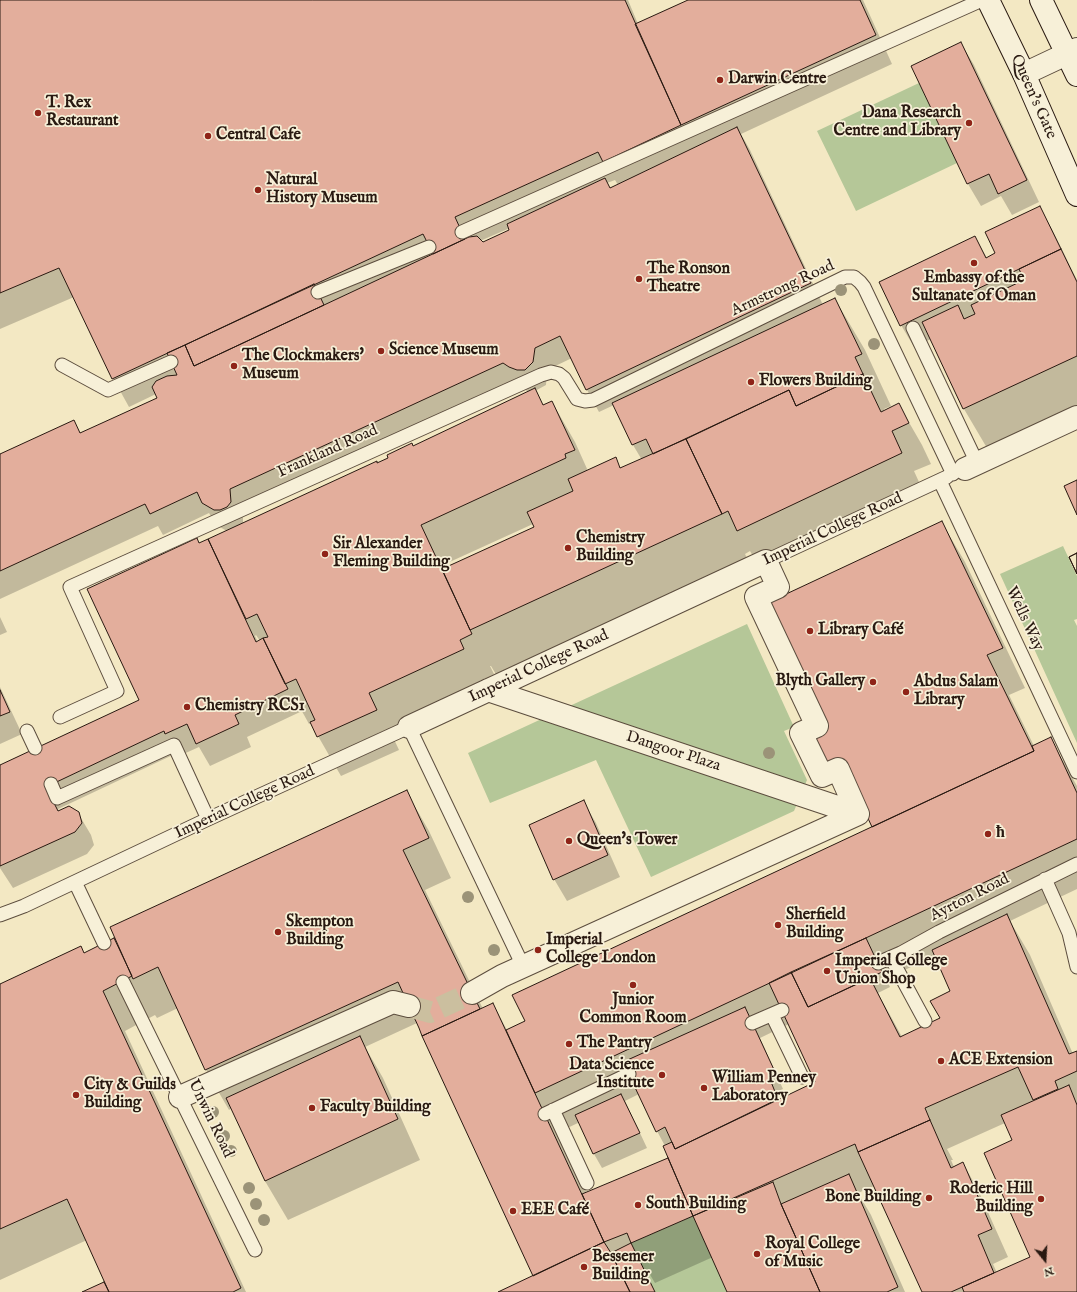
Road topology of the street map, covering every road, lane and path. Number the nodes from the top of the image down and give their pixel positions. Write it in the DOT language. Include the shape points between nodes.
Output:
graph roads {
  1 [pos="982,0"];
  2 [pos="988,0"];
  3 [pos="1041,0"];
  4 [pos="1072,51"];
  5 [pos="1024,74"];
  6 [pos="1077,75"];
  7 [pos="1077,195"];
  8 [pos="462,232"];
  9 [pos="429,247"];
  10 [pos="318,292"];
  11 [pos="913,328"];
  12 [pos="171,362"];
  13 [pos="62,365"];
  14 [pos="593,400"];
  15 [pos="1077,417"];
  16 [pos="965,469"];
  17 [pos="940,481"];
  18 [pos="766,561"];
  19 [pos="488,690"];
  20 [pos="60,716"];
  21 [pos="409,727"];
  22 [pos="27,731"];
  23 [pos="35,748"];
  24 [pos="1077,772"];
  25 [pos="51,784"];
  26 [pos="858,814"];
  27 [pos="208,819"];
  28 [pos="1077,864"];
  29 [pos="1045,879"];
  30 [pos="75,882"];
  31 [pos="1,912"];
  32 [pos="104,943"];
  33 [pos="891,958"];
  34 [pos="878,962"];
  35 [pos="523,966"];
  36 [pos="1077,967"];
  37 [pos="123,982"];
  38 [pos="472,993"];
  39 [pos="409,1006"];
  40 [pos="925,1021"];
  41 [pos="752,1023"];
  42 [pos="629,1074"];
  43 [pos="802,1077"];
  44 [pos="180,1097"];
  45 [pos="587,1183"];
  46 [pos="255,1250"];
  1 -- 8 [label="lane"];
  2 -- 5 [label="street, Queen's Gate"];
  3 -- 4 [label="street"];
  4 -- 5 [label="street"];
  4 -- 6 [label="street"];
  5 -- 7 [label="street, Queen's Gate"];
  9 -- 10 [label="lane"];
  11 -- 16 [label="lane"];
  12 -- 13 [label="lane" via="108,390"];
  14 -- 16 [label="lane, Armstrong Road" via="845,277 854,277 864,287"];
  14 -- 20 [label="lane, Frankland Road" via="577,399 564,378 558,374 551,372 541,375 70,587 117,691"];
  15 -- 16 [label="street, Imperial College Road"];
  16 -- 17 [label="lane, Imperial College Road"];
  17 -- 18 [label="lane, Imperial College Road"];
  17 -- 24 [label="lane, Wells Way"];
  18 -- 19 [label="street, Imperial College Road"];
  18 -- 26 [label="street" via="778,587 756,597 817,726 816,729 801,734 822,776 835,767 838,769"];
  19 -- 21 [label="street, Imperial College Road"];
  19 -- 26 [label="street, Dangoor Plaza"];
  21 -- 27 [label="lane, Imperial College Road"];
  21 -- 35 [label="lane"];
  22 -- 23 [label="lane"];
  25 -- 27 [label="lane" via="57,798 174,745"];
  26 -- 35 [label="street" via="607,920"];
  27 -- 30 [label="lane, Imperial College Road"];
  28 -- 29 [label="lane, Ayrton Road"];
  29 -- 33 [label="lane, Ayrton Road"];
  29 -- 36 [label="lane" via="1069,933"];
  30 -- 31 [label="lane, Imperial College Road" via="24,906"];
  30 -- 32 [label="lane"];
  33 -- 34 [label="lane, Ayrton Road"];
  33 -- 40 [label="lane"];
  35 -- 38 [label="street"];
  37 -- 44 [label="lane, Unwin Road"];
  39 -- 44 [label="street" via="393,1002"];
  41 -- 43 [label="lane" via="777,1012"];
  42 -- 45 [label="lane" via="549,1112"];
  44 -- 46 [label="lane, Unwin Road"];
}
